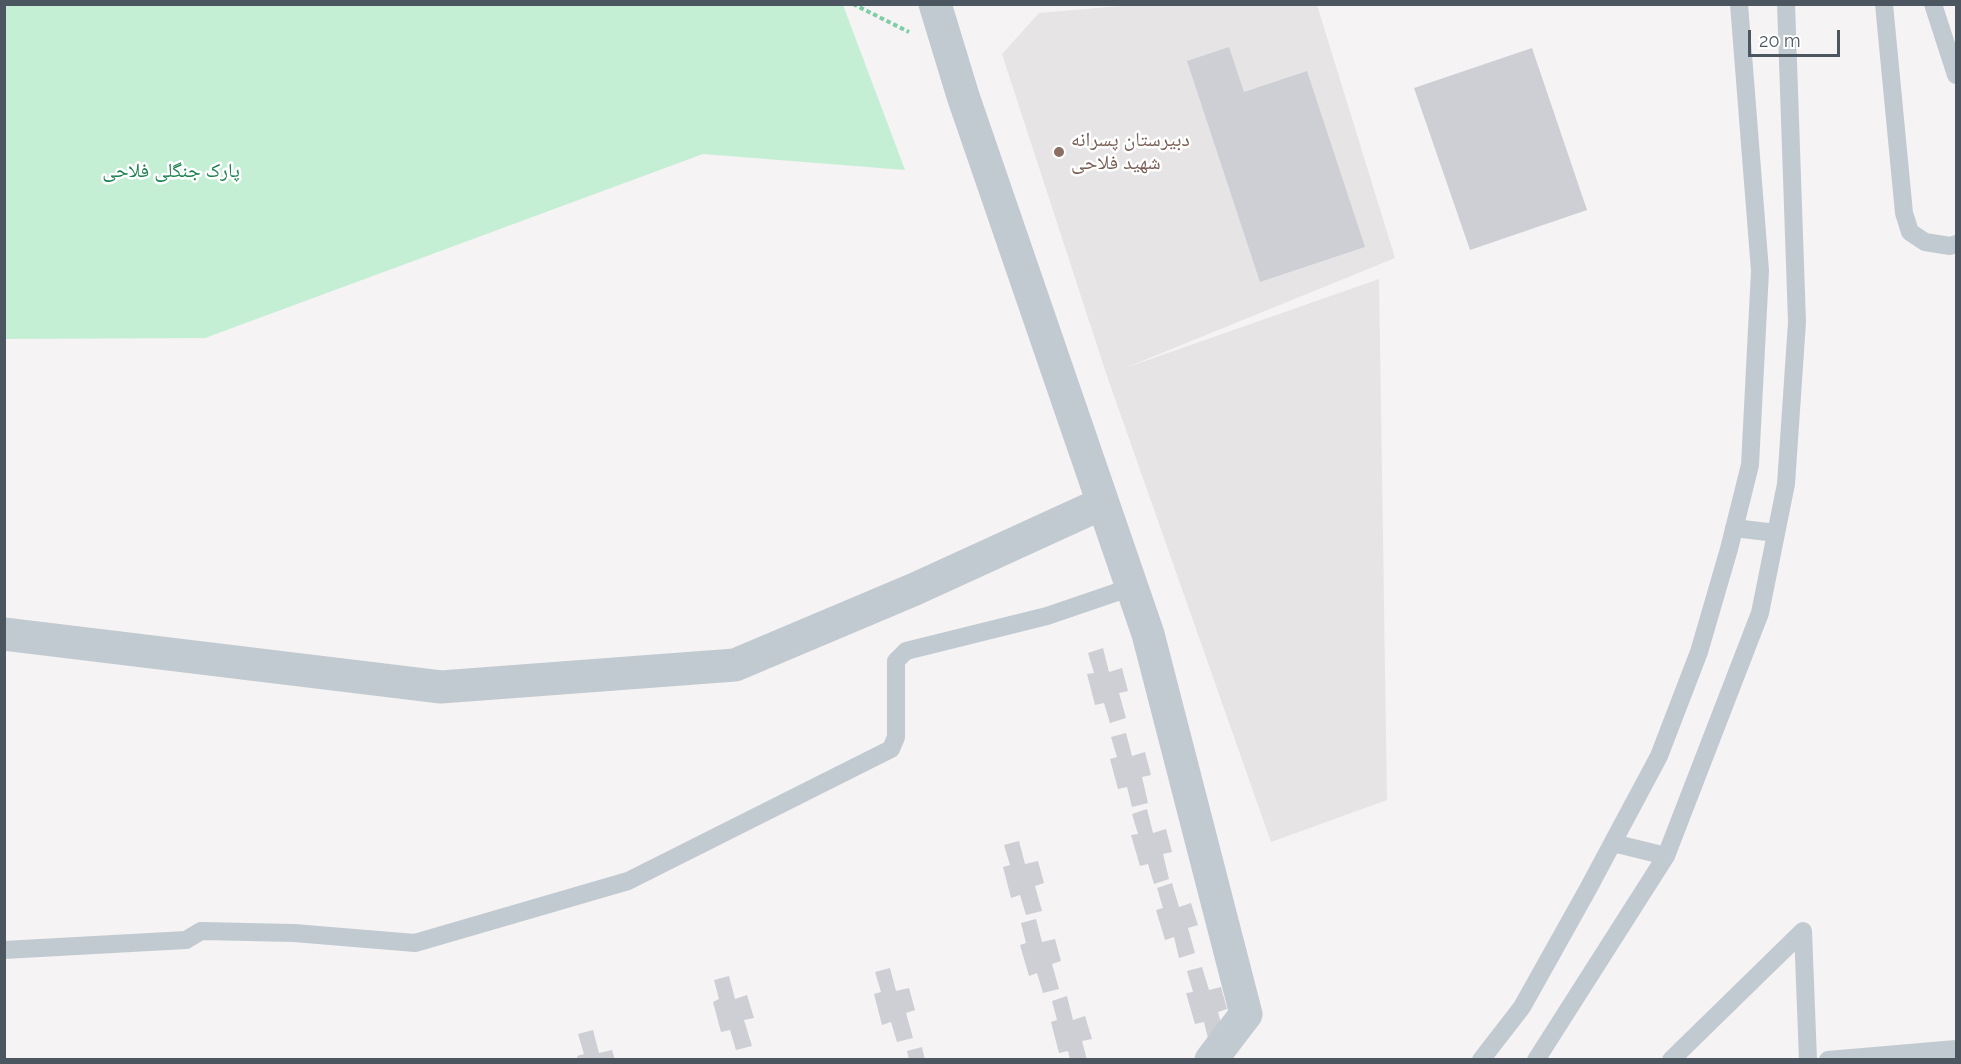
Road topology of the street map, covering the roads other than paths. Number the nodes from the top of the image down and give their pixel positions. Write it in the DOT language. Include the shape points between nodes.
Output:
graph roads {
  1 [pos="934,4"];
  2 [pos="1739,4"];
  3 [pos="1785,4"];
  4 [pos="1884,4"];
  5 [pos="1933,4"];
  6 [pos="1956,75"];
  7 [pos="1956,244"];
  8 [pos="1103,503"];
  9 [pos="1734,528"];
  10 [pos="1776,533"];
  11 [pos="1132,587"];
  12 [pos="4,634"];
  13 [pos="1613,843"];
  14 [pos="1666,856"];
  15 [pos="4,950"];
  16 [pos="1956,1048"];
  17 [pos="1211,1059"];
  18 [pos="1481,1059"];
  19 [pos="1536,1059"];
  20 [pos="1671,1059"];
  21 [pos="1808,1059"];
  22 [pos="1828,1059"];
  1 -- 8 [label="street"];
  2 -- 9 [label="lane" via="1760,271 1750,465"];
  3 -- 10 [label="lane" via="1797,322 1786,484"];
  4 -- 7 [label="lane" via="1904,213 1910,232 1925,242"];
  5 -- 6 [label="lane"];
  8 -- 11 [label="street"];
  8 -- 12 [label="street" via="735,665 441,687"];
  9 -- 10 [label="lane"];
  9 -- 13 [label="lane" via="1691,673 1659,756"];
  10 -- 14 [label="lane" via="1760,613"];
  11 -- 15 [label="lane" via="1047,616 906,651 896,662 896,737 891,749 628,881 415,943 294,933 201,931 186,940"];
  11 -- 17 [label="street" via="1148,634 1246,1014"];
  13 -- 14 [label="lane"];
  13 -- 18 [label="lane" via="1522,1007"];
  14 -- 19 [label="lane"];
  16 -- 22 [label="lane"];
  20 -- 21 [label="lane" via="1803,931"];
}
